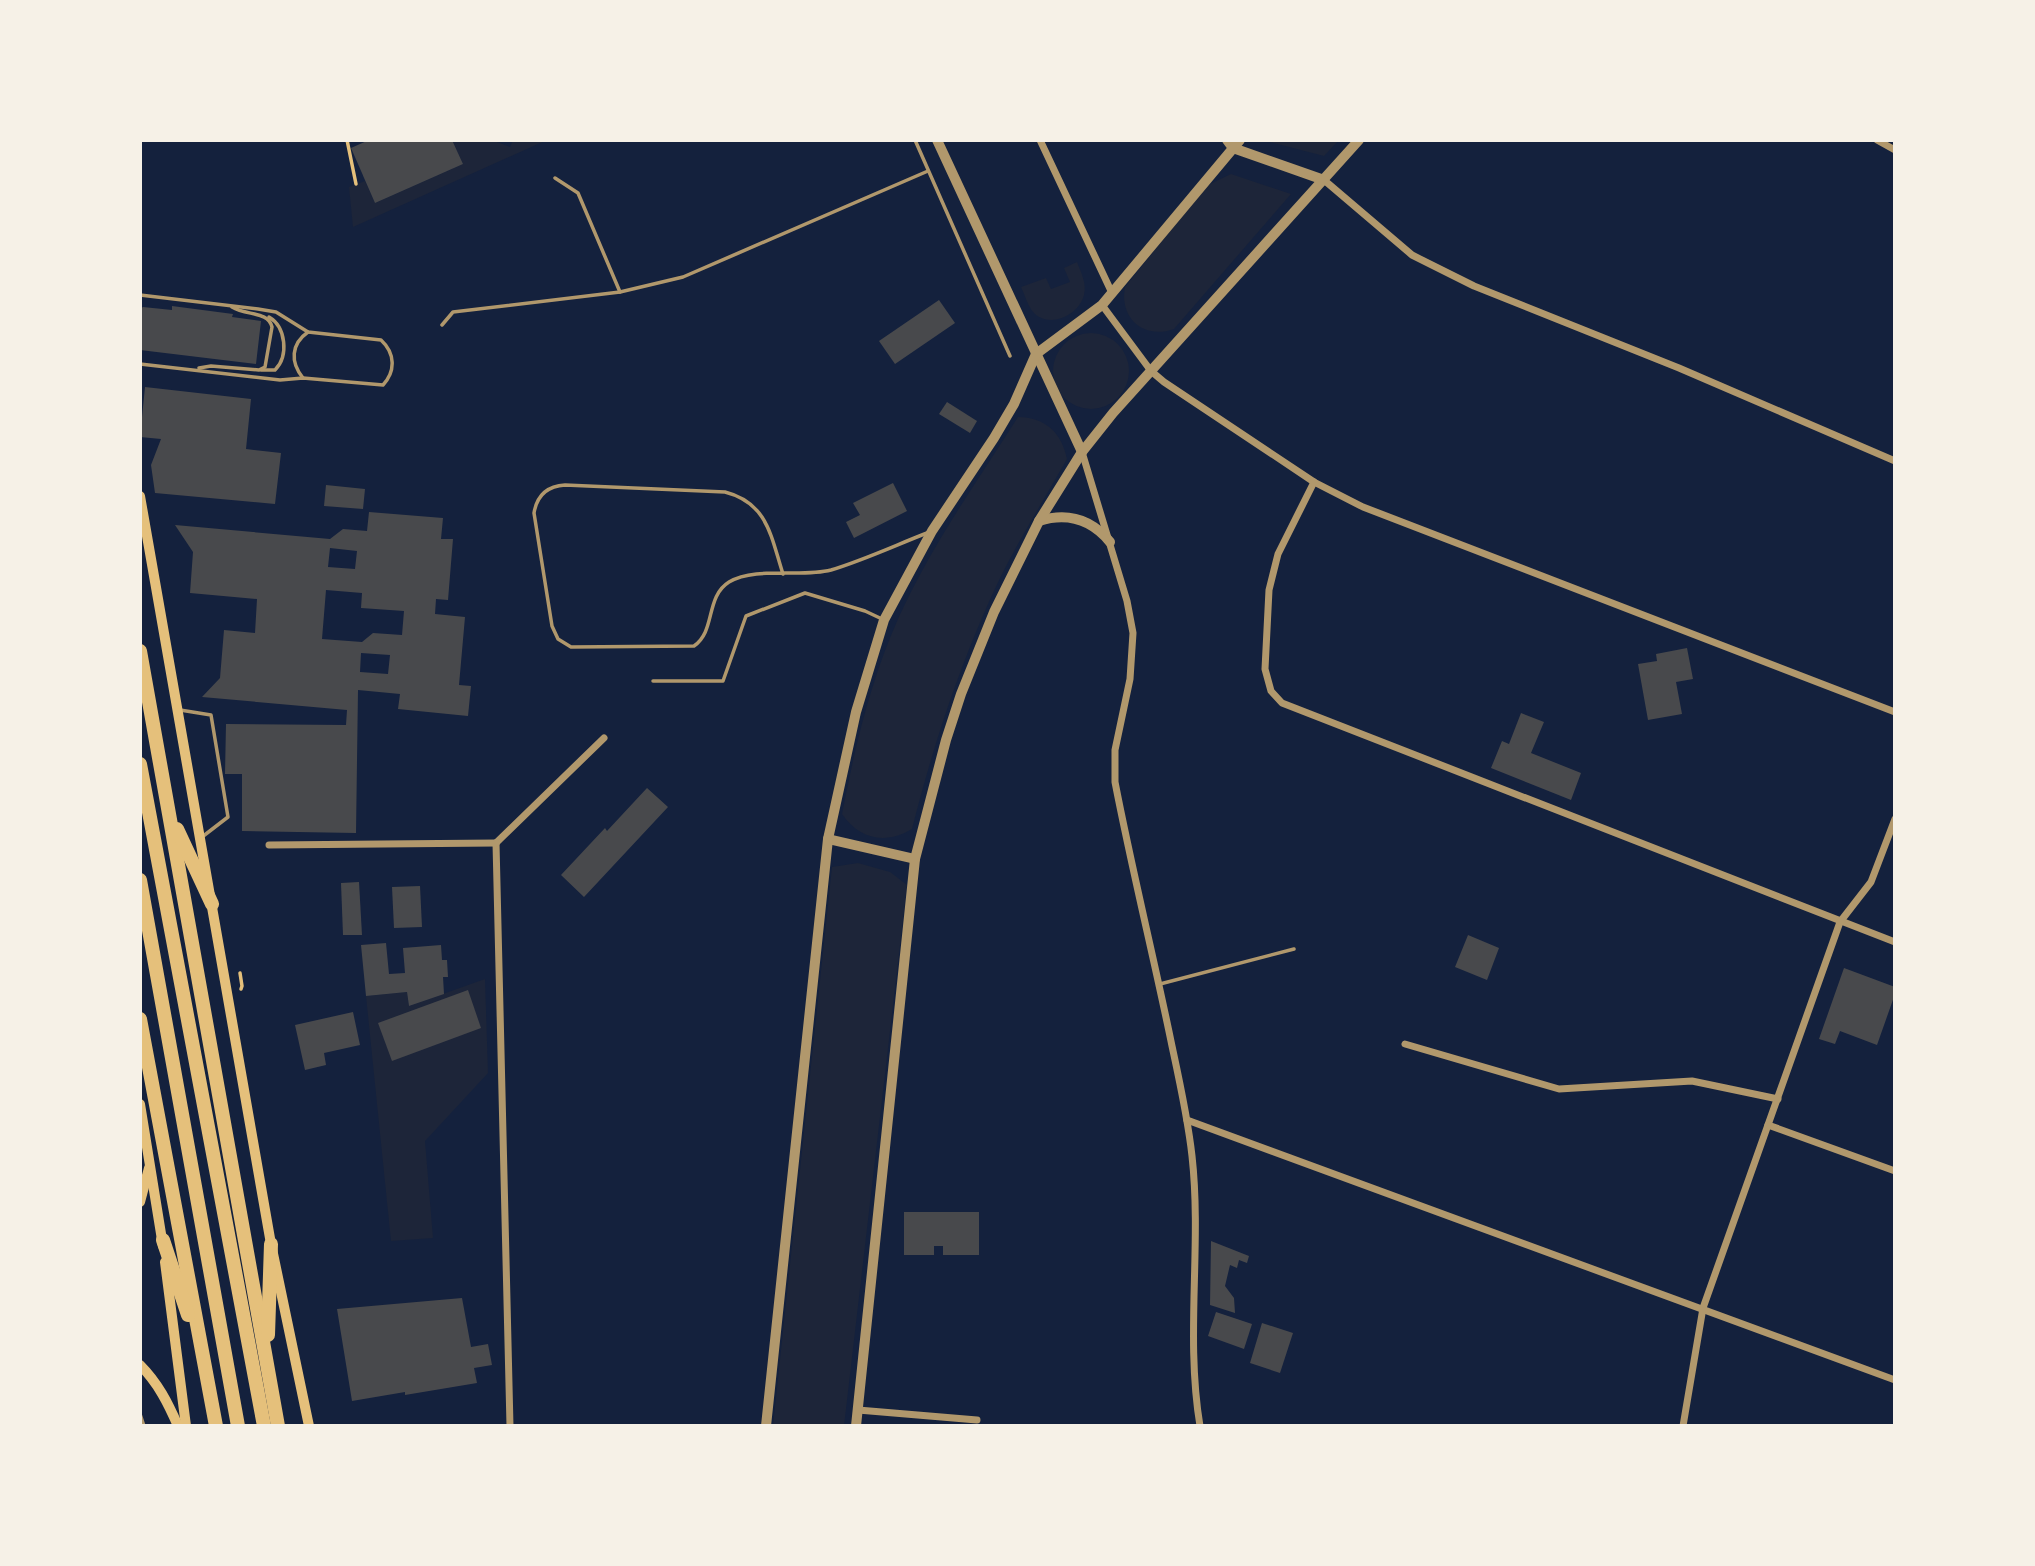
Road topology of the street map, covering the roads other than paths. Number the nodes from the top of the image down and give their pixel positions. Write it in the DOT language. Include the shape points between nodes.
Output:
graph roads {
  1 [pos="915,140"];
  2 [pos="937,140"];
  3 [pos="1040,140"];
  4 [pos="1359,140"];
  5 [pos="1877,140"];
  6 [pos="1233,143"];
  7 [pos="1895,150"];
  8 [pos="929,171"];
  9 [pos="555,178"];
  10 [pos="1324,180"];
  11 [pos="620,292"];
  12 [pos="1112,293"];
  13 [pos="140,295"];
  14 [pos="229,305"];
  15 [pos="1102,305"];
  16 [pos="266,316"];
  17 [pos="442,325"];
  18 [pos="308,332"];
  19 [pos="1036,354"];
  20 [pos="1010,356"];
  21 [pos="140,364"];
  22 [pos="193,370"];
  23 [pos="259,370"];
  24 [pos="1151,371"];
  25 [pos="303,377"];
  26 [pos="1082,452"];
  27 [pos="1895,461"];
  28 [pos="1314,482"];
  29 [pos="140,496"];
  30 [pos="1040,521"];
  31 [pos="932,531"];
  32 [pos="1110,542"];
  33 [pos="783,574"];
  34 [pos="884,620"];
  35 [pos="140,651"];
  36 [pos="653,681"];
  37 [pos="178,710"];
  38 [pos="1895,712"];
  39 [pos="604,738"];
  40 [pos="140,764"];
  41 [pos="168,810"];
  42 [pos="1895,820"];
  43 [pos="201,838"];
  44 [pos="828,839"];
  45 [pos="496,843"];
  46 [pos="269,845"];
  47 [pos="915,859"];
  48 [pos="140,880"];
  49 [pos="212,904"];
  50 [pos="1840,922"];
  51 [pos="1895,942"];
  52 [pos="1294,949"];
  53 [pos="1160,985"];
  54 [pos="140,1019"];
  55 [pos="1405,1044"];
  56 [pos="1778,1099"];
  57 [pos="140,1104"];
  58 [pos="1187,1120"];
  59 [pos="1768,1125"];
  60 [pos="150,1162"];
  61 [pos="1895,1171"];
  62 [pos="140,1202"];
  63 [pos="163,1240"];
  64 [pos="271,1244"];
  65 [pos="1703,1308"];
  66 [pos="140,1364"];
  67 [pos="267,1364"];
  68 [pos="205,1368"];
  69 [pos="1895,1380"];
  70 [pos="858,1410"];
  71 [pos="140,1414"];
  72 [pos="977,1420"];
  73 [pos="144,1426"];
  74 [pos="178,1426"];
  75 [pos="186,1426"];
  76 [pos="216,1426"];
  77 [pos="238,1426"];
  78 [pos="264,1426"];
  79 [pos="278,1426"];
  80 [pos="309,1426"];
  81 [pos="510,1426"];
  82 [pos="766,1426"];
  83 [pos="856,1426"];
  84 [pos="1200,1426"];
  85 [pos="1683,1426"];
  1 -- 8 [label="lane"];
  2 -- 19 [label="street"];
  3 -- 12 [label="street"];
  4 -- 10 [label="street"];
  5 -- 7 [label="street"];
  6 -- 10 [label="street"];
  6 -- 12 [label="street"];
  8 -- 11 [label="lane" via="684,277"];
  8 -- 20 [label="lane"];
  9 -- 11 [label="lane" via="578,193"];
  10 -- 24 [label="street"];
  10 -- 27 [label="street" via="1412,255 1461,280"];
  11 -- 17 [label="lane" via="453,312"];
  12 -- 15 [label="street"];
  13 -- 14 [label="lane"];
  14 -- 16 [label="lane" via="242,313"];
  14 -- 18 [label="lane" via="276,312"];
  15 -- 19 [label="street"];
  15 -- 24 [label="street"];
  16 -- 23 [label="lane" via="272,327 266,365"];
  16 -- 23 [label="lane" via="284,333 281,362 272,371"];
  18 -- 25 [label="lane" via="298,341 294,354"];
  18 -- 25 [label="lane" via="381,340 393,363 383,385"];
  19 -- 26 [label="street"];
  19 -- 31 [label="street" via="994,438"];
  21 -- 22 [label="lane"];
  22 -- 23 [label="lane" via="211,366"];
  22 -- 25 [label="lane" via="281,380"];
  24 -- 26 [label="street"];
  24 -- 28 [label="street"];
  26 -- 30 [label="street"];
  26 -- 32 [label="street"];
  28 -- 38 [label="street" via="1375,512"];
  28 -- 50 [label="street" via="1278,554 1269,590 1265,669 1271,691 1282,703"];
  29 -- 37 [label="main road"];
  30 -- 32 [label="street" via="1060,516 1082,520"];
  30 -- 47 [label="street" via="994,612 961,694"];
  31 -- 33 [label="lane" via="829,570"];
  31 -- 34 [label="street"];
  32 -- 53 [label="street" via="1131,617 1133,649 1115,750 1115,782"];
  33 -- 33 [label="lane" via="765,520 751,504 725,492 565,485 545,491 536,505 552,626 558,639 571,647 694,646 702,639 713,600 725,585 741,577"];
  34 -- 36 [label="lane" via="805,593 746,616 723,681"];
  34 -- 44 [label="street" via="856,712"];
  35 -- 41 [label="highway"];
  37 -- 43 [label="main road"];
  37 -- 43 [label="lane" via="211,715 228,817"];
  39 -- 45 [label="street"];
  40 -- 78 [label="highway"];
  41 -- 49 [label="highway"];
  41 -- 67 [label="highway"];
  42 -- 50 [label="street" via="1871,882"];
  43 -- 49 [label="main road"];
  44 -- 47 [label="street"];
  44 -- 82 [label="street"];
  45 -- 46 [label="street"];
  45 -- 81 [label="street"];
  47 -- 70 [label="street"];
  48 -- 77 [label="highway"];
  49 -- 64 [label="main road"];
  50 -- 51 [label="street"];
  50 -- 56 [label="street"];
  52 -- 53 [label="lane"];
  53 -- 58 [label="street"];
  54 -- 68 [label="highway"];
  55 -- 56 [label="street" via="1559,1089 1692,1081"];
  56 -- 59 [label="street"];
  57 -- 60 [label="main road"];
  58 -- 65 [label="street"];
  58 -- 84 [label="street" via="1195,1202 1193,1362"];
  59 -- 61 [label="street"];
  59 -- 65 [label="street"];
  60 -- 62 [label="main road"];
  60 -- 63 [label="main road"];
  63 -- 68 [label="highway"];
  63 -- 75 [label="main road"];
  64 -- 67 [label="highway"];
  64 -- 80 [label="main road"];
  65 -- 69 [label="street"];
  65 -- 85 [label="street"];
  66 -- 74 [label="main road" via="154,1378"];
  67 -- 79 [label="highway"];
  68 -- 76 [label="highway"];
  70 -- 72 [label="street"];
  70 -- 83 [label="street"];
  71 -- 73 [label="lane"];
}
